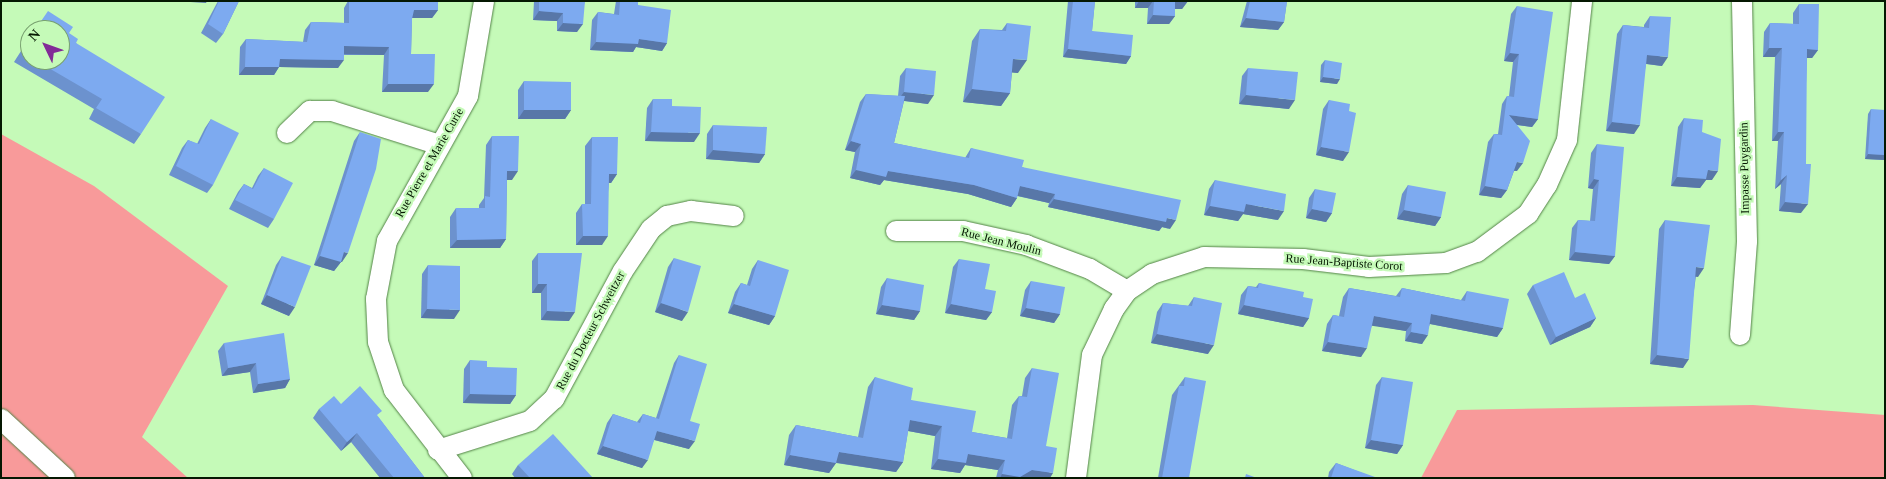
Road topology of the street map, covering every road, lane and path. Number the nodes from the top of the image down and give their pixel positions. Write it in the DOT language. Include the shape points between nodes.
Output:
graph roads {
  1 [pos="484,1"];
  2 [pos="1582,1"];
  3 [pos="1742,1"];
  4 [pos="287,133"];
  5 [pos="440,145"];
  6 [pos="734,216"];
  7 [pos="896,231"];
  8 [pos="1127,291"];
  9 [pos="1740,335"];
  10 [pos="1,419"];
  11 [pos="438,450"];
  12 [pos="65,478"];
  13 [pos="462,478"];
  14 [pos="1076,478"];
  1 -- 5 [label="street, Rue Pierre et Marie Curie" via="475,75"];
  2 -- 8 [label="street, Rue Jean-Baptiste Corot" via="1567,140 1547,185 1528,214 1477,252 1418,267 1204,257 1152,274"];
  3 -- 9 [label="street, Impasse Puygardin" via="1747,241"];
  4 -- 5 [label="street" via="310,111 332,111"];
  5 -- 11 [label="street, Rue Pierre et Marie Curie" via="387,241 376,299 378,342 394,390"];
  6 -- 11 [label="street, Rue du Docteur Schweitzer" via="691,210 666,216 651,229 623,271 554,399 530,421"];
  7 -- 8 [label="street, Rue Jean Moulin" via="963,231 1026,245 1090,270"];
  8 -- 14 [label="street, Rue Jean-Baptiste Corot" via="1092,355"];
  10 -- 12 [label="street"];
  11 -- 13 [label="street, Rue Pierre et Marie Curie"];
}
